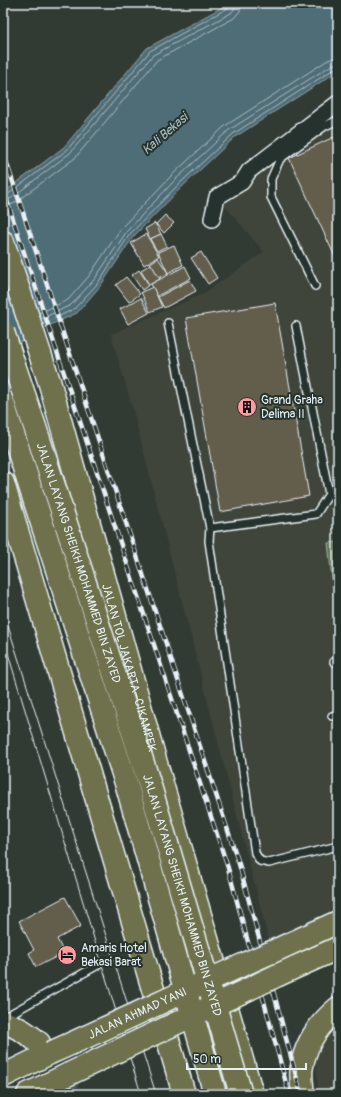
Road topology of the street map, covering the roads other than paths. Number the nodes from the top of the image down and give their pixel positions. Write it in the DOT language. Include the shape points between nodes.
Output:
graph roads {
  1 [pos="338,104"];
  2 [pos="338,120"];
  3 [pos="212,219"];
  4 [pos="3,242"];
  5 [pos="315,286"];
  6 [pos="168,323"];
  7 [pos="296,326"];
  8 [pos="3,332"];
  9 [pos="3,403"];
  10 [pos="3,483"];
  11 [pos="210,528"];
  12 [pos="338,846"];
  13 [pos="338,922"];
  14 [pos="338,948"];
  15 [pos="98,965"];
  16 [pos="338,1008"];
  17 [pos="3,1018"];
  18 [pos="3,1022"];
  19 [pos="45,1048"];
  20 [pos="3,1076"];
  21 [pos="28,1094"];
  22 [pos="184,1094"];
  23 [pos="215,1094"];
  24 [pos="241,1094"];
  25 [pos="252,1094"];
  26 [pos="303,1094"];
  1 -- 3 [label="street" via="249,171 242,182 217,197"];
  2 -- 5 [label="lane" via="325,126 280,159 272,180 270,197"];
  4 -- 25 [label="highway, JALAN TOL JAKARTA–CIKAMPEK" via="50,384"];
  6 -- 11 [label="lane"];
  7 -- 11 [label="lane" via="329,494 316,514"];
  8 -- 24 [label="highway, JALAN LAYANG SHEIKH MOHAMMED BIN ZAYED, bridge" via="148,779"];
  9 -- 23 [label="highway, JALAN LAYANG SHEIKH MOHAMMED BIN ZAYED, bridge" via="127,786"];
  10 -- 22 [label="highway"];
  11 -- 12 [label="lane" via="209,541 255,853 260,861 269,863"];
  13 -- 19 [label="highway, JALAN AHMAD YANI, bridge" via="228,970 144,1011"];
  14 -- 21 [label="highway, bridge"];
  15 -- 17 [label="lane"];
  16 -- 26 [label="highway" via="326,1018 307,1049 302,1067"];
  18 -- 19 [label="highway" via="31,1036"];
  19 -- 20 [label="highway, JALAN AHMAD YANI"];
}
